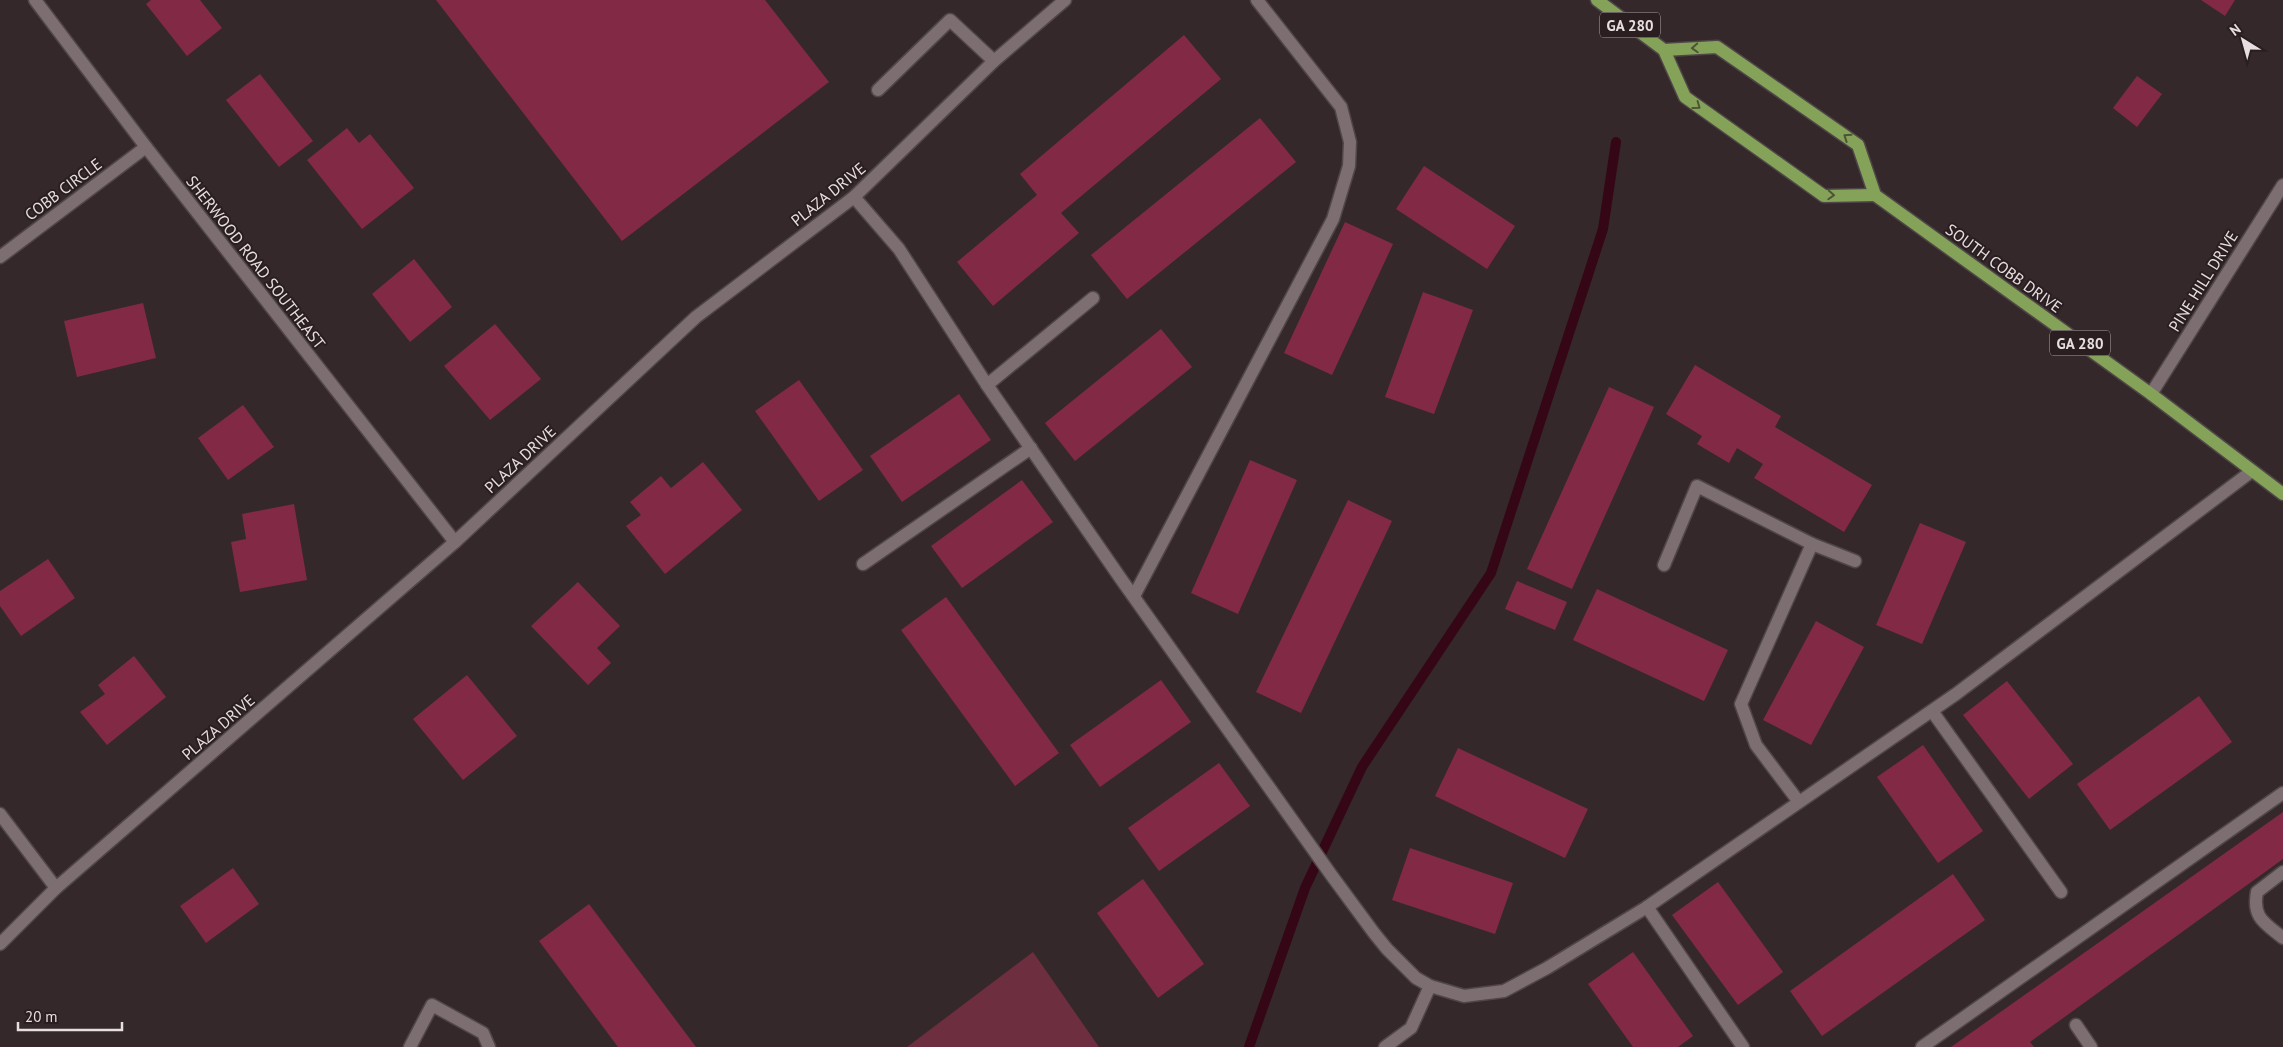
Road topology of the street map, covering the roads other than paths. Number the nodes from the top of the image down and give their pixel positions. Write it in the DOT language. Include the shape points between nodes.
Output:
graph roads {
  1 [pos="35,0"];
  2 [pos="1065,0"];
  3 [pos="1257,0"];
  4 [pos="1597,0"];
  5 [pos="1664,50"];
  6 [pos="994,61"];
  7 [pos="878,90"];
  8 [pos="146,147"];
  9 [pos="2283,185"];
  10 [pos="1875,195"];
  11 [pos="854,197"];
  12 [pos="0,257"];
  13 [pos="1093,298"];
  14 [pos="987,384"];
  15 [pos="2151,394"];
  16 [pos="1031,448"];
  17 [pos="2252,471"];
  18 [pos="2283,494"];
  19 [pos="455,542"];
  20 [pos="1812,544"];
  21 [pos="1855,561"];
  22 [pos="863,564"];
  23 [pos="1664,565"];
  24 [pos="1134,596"];
  25 [pos="1932,711"];
  26 [pos="2283,793"];
  27 [pos="1799,802"];
  28 [pos="0,814"];
  29 [pos="2283,872"];
  30 [pos="56,888"];
  31 [pos="2061,892"];
  32 [pos="1647,907"];
  33 [pos="2283,938"];
  34 [pos="0,944"];
  35 [pos="1430,986"];
  36 [pos="2076,1025"];
  37 [pos="410,1047"];
  38 [pos="489,1047"];
  39 [pos="1385,1047"];
  40 [pos="1743,1047"];
  41 [pos="1922,1047"];
  42 [pos="2091,1047"];
  1 -- 8 [label="street, SHERWOOD ROAD SOUTHEAST"];
  2 -- 6 [label="street, PLAZA DRIVE"];
  3 -- 24 [label="street" via="1340,107 1350,142 1349,166 1333,219"];
  4 -- 5 [label="main road, GA 280"];
  5 -- 10 [label="main road, GA 280, one-way" via="1685,97 1824,196"];
  10 -- 5 [label="main road, GA 280, one-way" via="1858,145 1717,47"];
  6 -- 7 [label="street" via="950,20"];
  6 -- 11 [label="street, PLAZA DRIVE"];
  8 -- 12 [label="street, COBB CIRCLE"];
  8 -- 19 [label="street, SHERWOOD ROAD SOUTHEAST"];
  9 -- 15 [label="street, PINE HILL DRIVE"];
  10 -- 15 [label="main road, SOUTH COBB DRIVE / GA 280"];
  11 -- 14 [label="street" via="899,249"];
  11 -- 19 [label="street, PLAZA DRIVE" via="696,317"];
  13 -- 14 [label="street"];
  14 -- 16 [label="street"];
  15 -- 17 [label="main road, SOUTH COBB DRIVE / GA 280"];
  16 -- 22 [label="street"];
  16 -- 24 [label="street"];
  17 -- 18 [label="main road, SOUTH COBB DRIVE / GA 280"];
  17 -- 25 [label="street"];
  19 -- 30 [label="street, PLAZA DRIVE"];
  20 -- 21 [label="street"];
  20 -- 23 [label="street" via="1697,486"];
  20 -- 27 [label="street" via="1741,704 1756,745"];
  24 -- 35 [label="street" via="1387,950 1416,978"];
  25 -- 27 [label="street"];
  25 -- 31 [label="street"];
  26 -- 41 [label="street"];
  27 -- 32 [label="street"];
  28 -- 30 [label="street"];
  29 -- 33 [label="street" via="2257,892 2254,906 2259,918"];
  30 -- 34 [label="street, PLAZA DRIVE"];
  32 -- 35 [label="street" via="1504,991 1464,996"];
  32 -- 40 [label="street"];
  35 -- 39 [label="street" via="1412,1028"];
  36 -- 42 [label="street"];
  37 -- 38 [label="street" via="432,1005 483,1033"];
}
